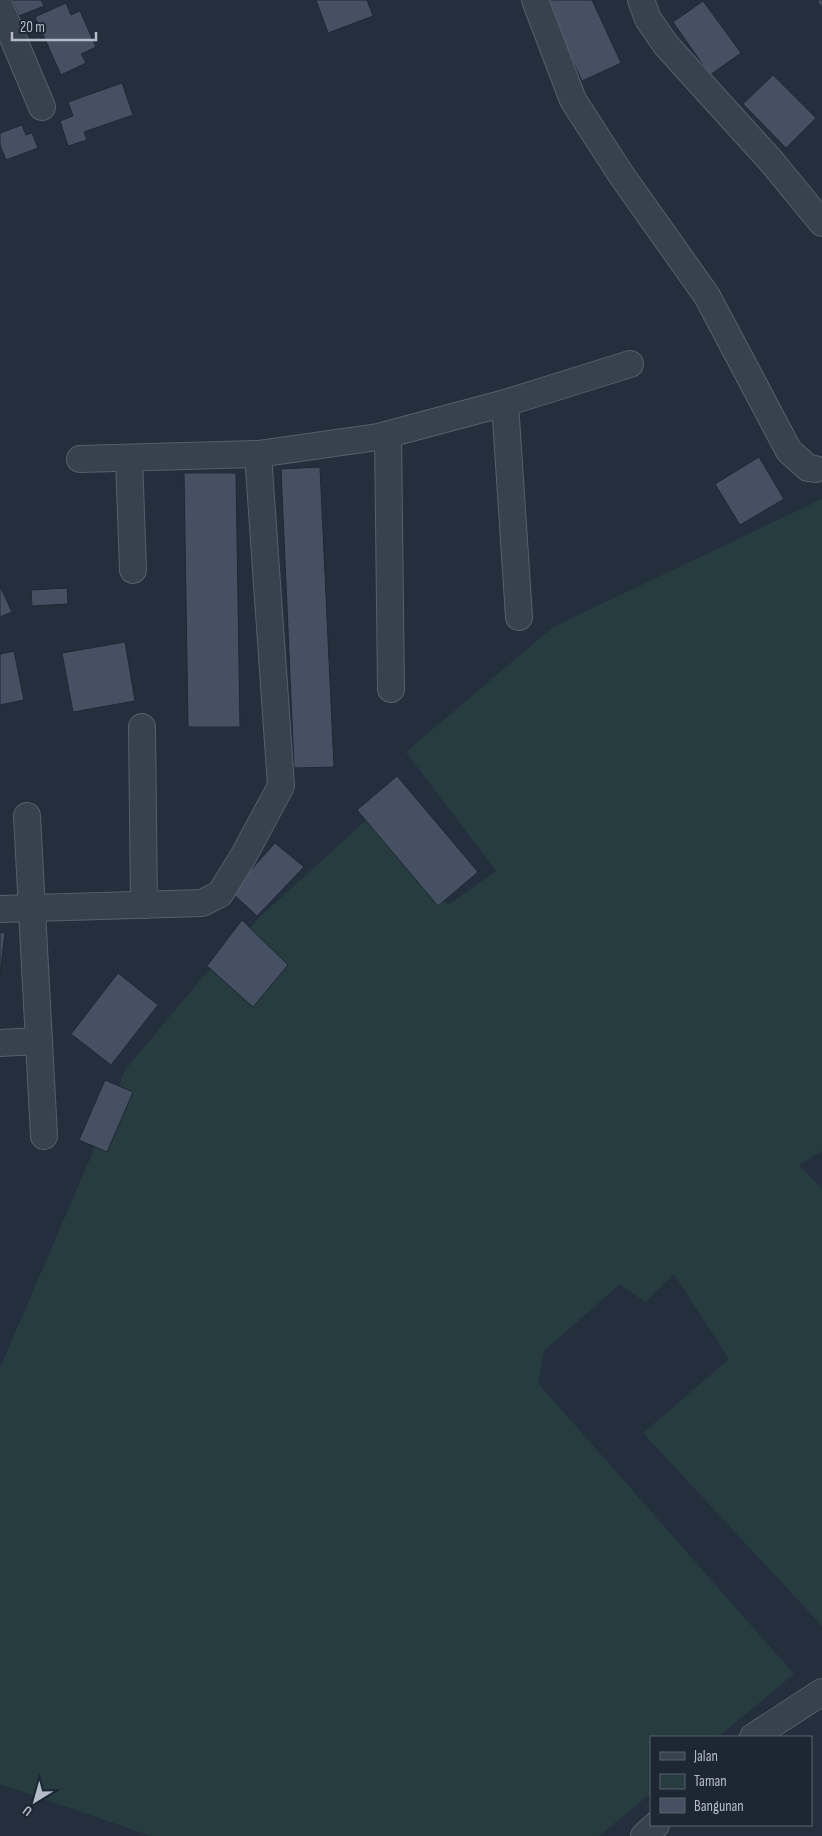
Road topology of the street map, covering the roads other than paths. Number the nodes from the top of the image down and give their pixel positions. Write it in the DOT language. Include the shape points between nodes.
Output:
graph roads {
  1 [pos="535,0"];
  2 [pos="642,0"];
  3 [pos="0,7"];
  4 [pos="42,108"];
  5 [pos="822,223"];
  6 [pos="630,364"];
  7 [pos="506,403"];
  8 [pos="388,435"];
  9 [pos="258,454"];
  10 [pos="129,458"];
  11 [pos="80,459"];
  12 [pos="815,469"];
  13 [pos="132,570"];
  14 [pos="520,617"];
  15 [pos="391,689"];
  16 [pos="142,727"];
  17 [pos="27,816"];
  18 [pos="144,905"];
  19 [pos="33,908"];
  20 [pos="0,909"];
  21 [pos="39,1041"];
  22 [pos="0,1043"];
  23 [pos="44,1136"];
  24 [pos="822,1692"];
  25 [pos="755,1736"];
  26 [pos="655,1826"];
  27 [pos="644,1836"];
  1 -- 12 [label="street" via="572,100 707,296 789,451 808,468"];
  2 -- 5 [label="street" via="648,19 666,45"];
  3 -- 4 [label="street"];
  6 -- 7 [label="street"];
  7 -- 8 [label="street"];
  7 -- 14 [label="street"];
  8 -- 9 [label="street"];
  8 -- 15 [label="street"];
  9 -- 10 [label="street"];
  9 -- 18 [label="street" via="280,786 220,894 202,903"];
  10 -- 11 [label="street"];
  10 -- 13 [label="street"];
  16 -- 18 [label="street"];
  17 -- 19 [label="street"];
  18 -- 19 [label="street"];
  19 -- 20 [label="street"];
  19 -- 21 [label="street"];
  21 -- 22 [label="street"];
  21 -- 23 [label="street"];
  24 -- 25 [label="street"];
  26 -- 27 [label="street"];
}
